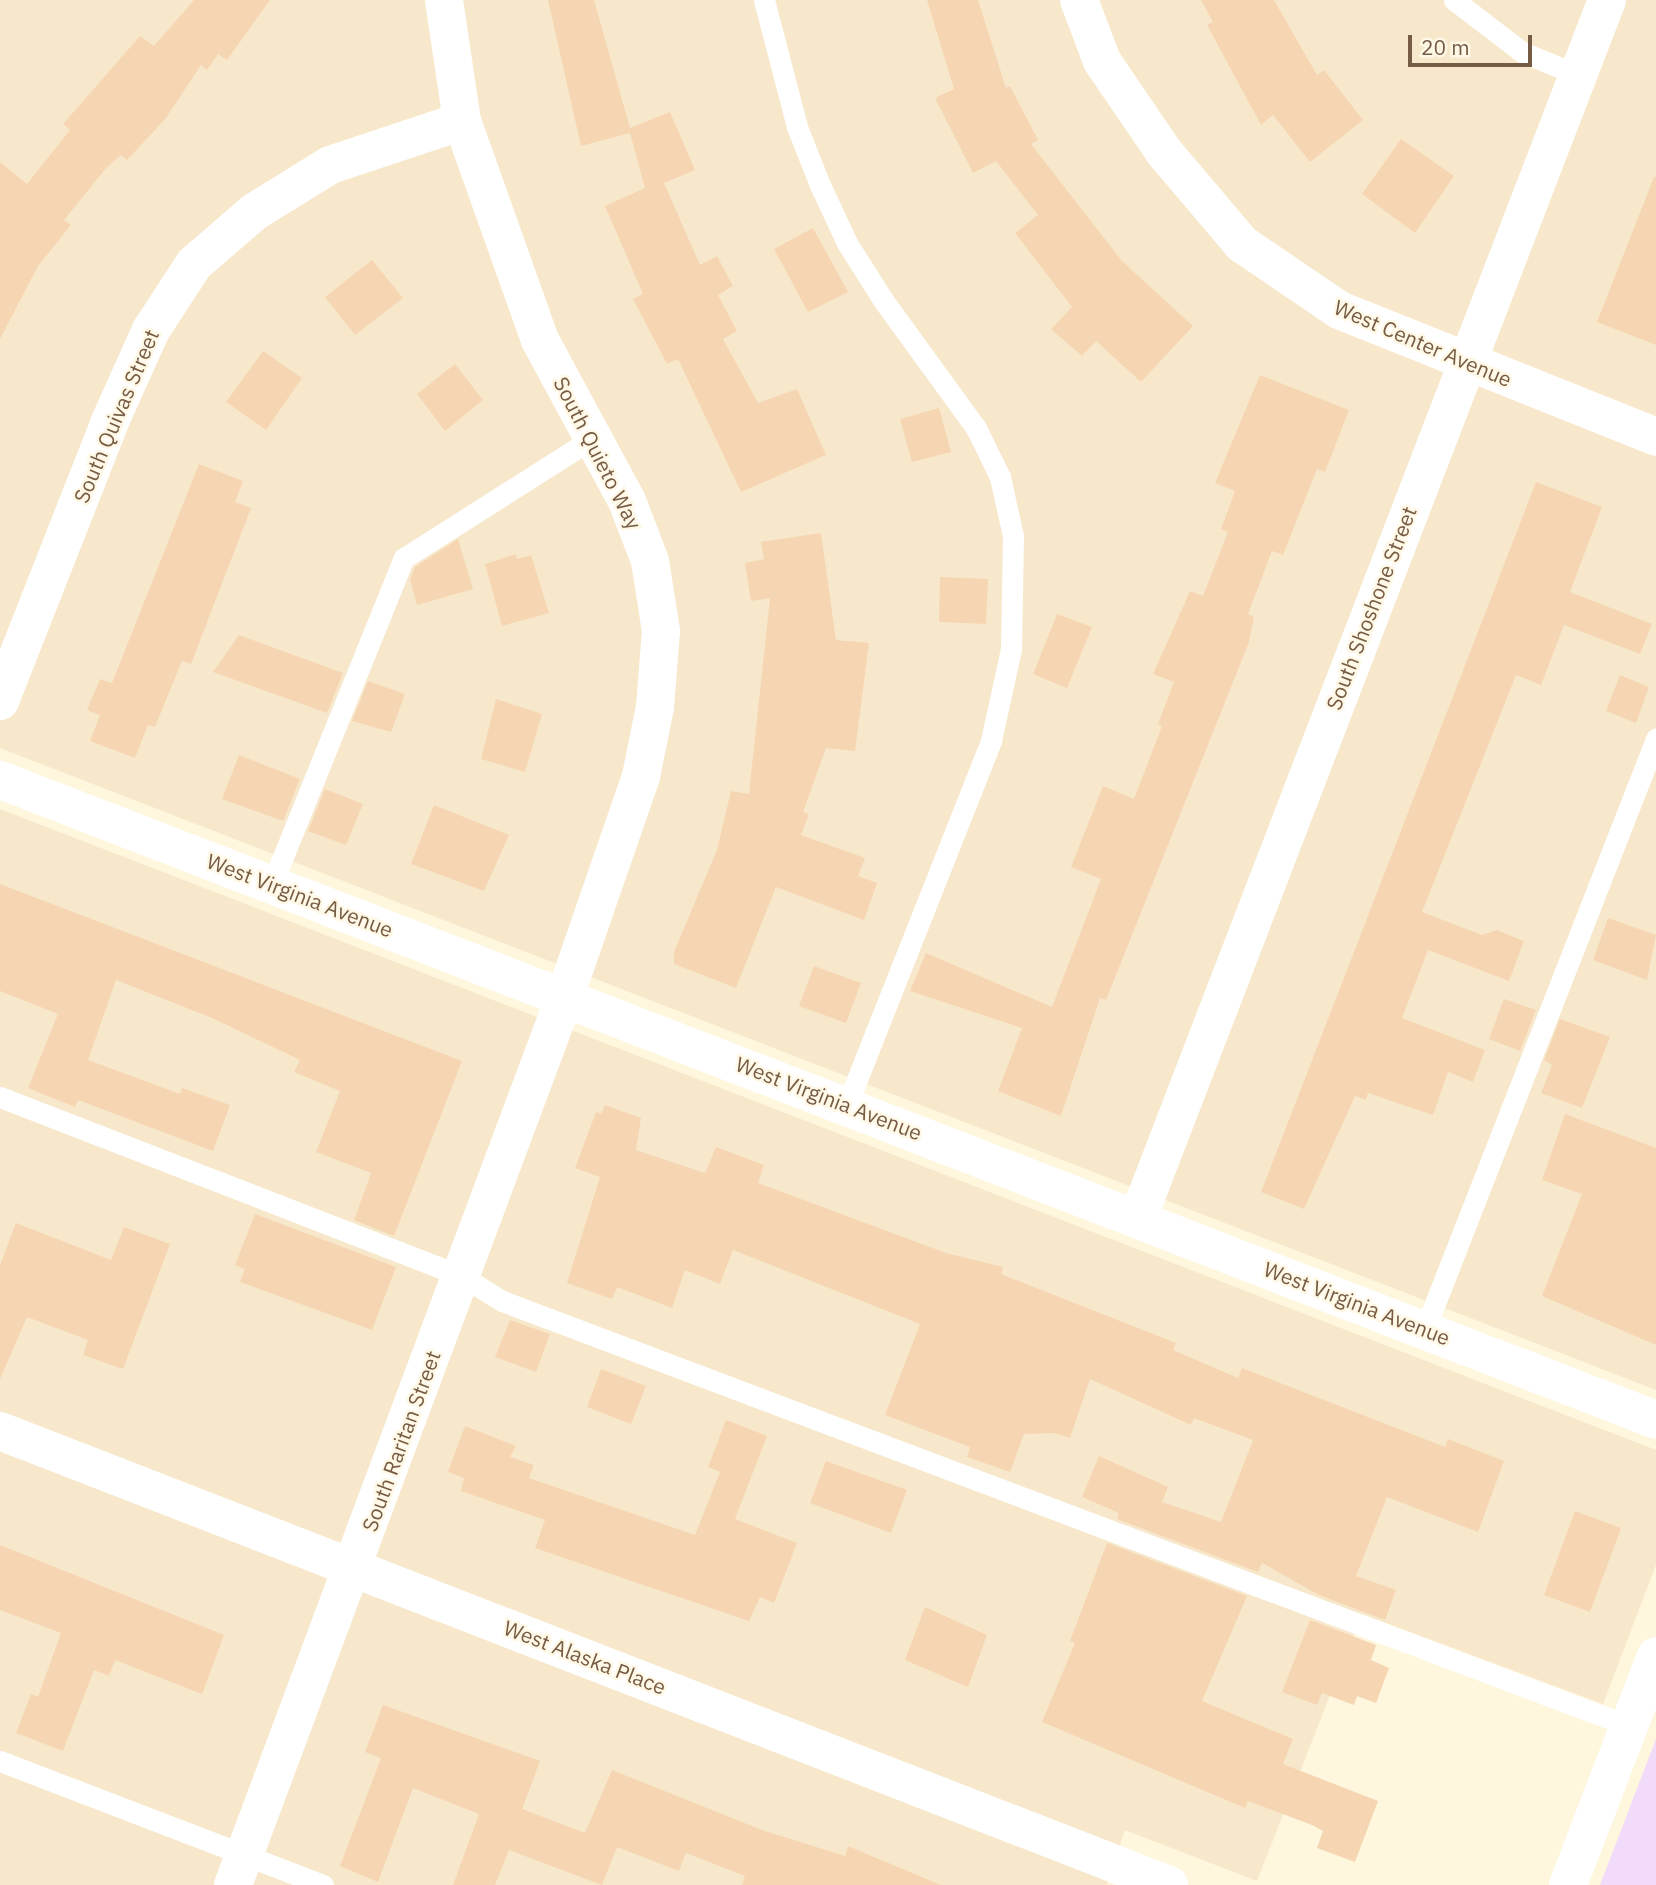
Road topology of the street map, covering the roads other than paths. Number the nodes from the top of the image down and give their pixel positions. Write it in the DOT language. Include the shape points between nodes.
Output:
graph roads {
  1 [pos="444,0"];
  2 [pos="764,0"];
  3 [pos="1079,0"];
  4 [pos="1454,0"];
  5 [pos="1607,0"];
  6 [pos="1578,75"];
  7 [pos="462,121"];
  8 [pos="1464,364"];
  9 [pos="1656,437"];
  10 [pos="593,439"];
  11 [pos="0,701"];
  12 [pos="1656,738"];
  13 [pos="0,780"];
  14 [pos="272,884"];
  15 [pos="565,996"];
  16 [pos="0,1097"];
  17 [pos="847,1105"];
  18 [pos="1138,1217"];
  19 [pos="462,1276"];
  20 [pos="1425,1329"];
  21 [pos="1656,1420"];
  22 [pos="0,1431"];
  23 [pos="354,1567"];
  24 [pos="1656,1656"];
  25 [pos="1629,1727"];
  26 [pos="0,1761"];
  27 [pos="239,1870"];
  28 [pos="323,1885"];
  29 [pos="1168,1885"];
  30 [pos="1568,1885"];
  1 -- 7 [label="street"];
  2 -- 17 [label="lane" via="797,127 825,197 883,300 976,428 1000,477 1013,536 1015,605 1007,686 998,719"];
  3 -- 8 [label="street, West Center Avenue" via="1102,61 1164,152 1242,244 1339,310"];
  4 -- 6 [label="lane" via="1522,52"];
  5 -- 6 [label="street, South Shoshone Street"];
  6 -- 8 [label="street, South Shoshone Street"];
  7 -- 10 [label="street, South Quieto Way" via="540,340"];
  7 -- 11 [label="street, South Quivas Street" via="330,165 254,212 194,264 151,330 111,419"];
  8 -- 9 [label="street, West Center Avenue"];
  8 -- 18 [label="street, South Shoshone Street"];
  10 -- 14 [label="lane" via="404,558"];
  10 -- 15 [label="street, South Quieto Way" via="627,501 650,561 661,631 655,708 641,776"];
  12 -- 20 [label="lane"];
  13 -- 14 [label="street, West Virginia Avenue"];
  14 -- 15 [label="street, West Virginia Avenue"];
  15 -- 17 [label="street, West Virginia Avenue"];
  15 -- 19 [label="street, South Raritan Street"];
  16 -- 19 [label="lane"];
  17 -- 18 [label="street, West Virginia Avenue"];
  18 -- 20 [label="street, West Virginia Avenue"];
  19 -- 23 [label="street, South Raritan Street"];
  19 -- 25 [label="lane" via="502,1301"];
  20 -- 21 [label="street, West Virginia Avenue"];
  22 -- 23 [label="street, West Alaska Place"];
  23 -- 27 [label="street, South Raritan Street"];
  23 -- 29 [label="street, West Alaska Place"];
  24 -- 25 [label="street"];
  25 -- 30 [label="street"];
  26 -- 27 [label="lane"];
  27 -- 28 [label="lane"];
}
